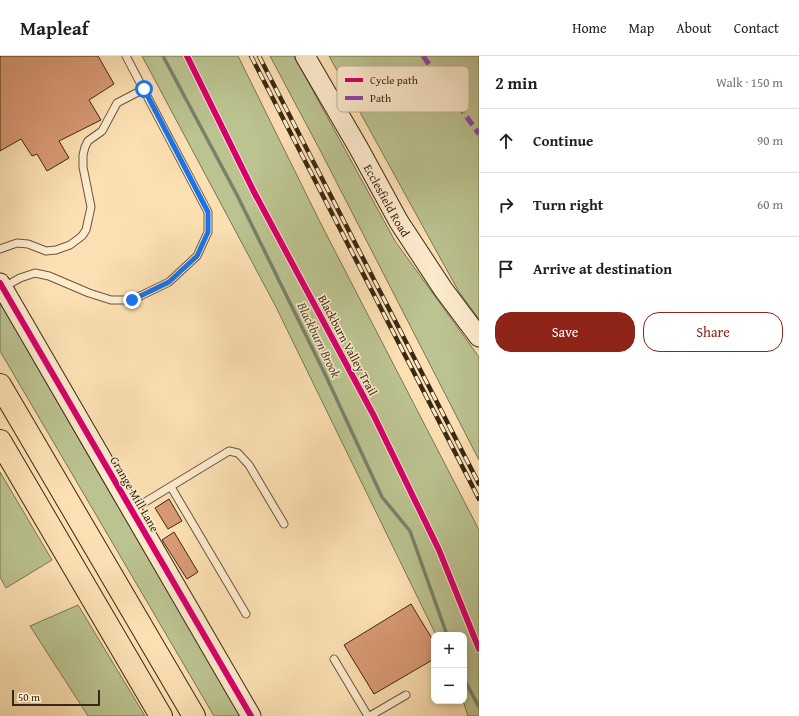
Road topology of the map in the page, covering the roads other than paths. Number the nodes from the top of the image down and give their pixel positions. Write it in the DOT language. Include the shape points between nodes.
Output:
graph roads {
  1 [pos="126,56"];
  2 [pos="305,56"];
  3 [pos="144,89"];
  4 [pos="337,111"];
  5 [pos="338,112"];
  6 [pos="0,249"];
  7 [pos="1,286"];
  8 [pos="479,337"];
  9 [pos="0,385"];
  10 [pos="0,441"];
  11 [pos="171,487"];
  12 [pos="131,510"];
  13 [pos="284,524"];
  14 [pos="246,614"];
  15 [pos="334,659"];
  16 [pos="406,695"];
  17 [pos="161,716"];
  18 [pos="194,716"];
  19 [pos="251,716"];
  20 [pos="369,716"];
  1 -- 3 [label="lane"];
  2 -- 4 [label="street, Ecclesfield Road"];
  3 -- 6 [label="lane" via="116,103 102,131 88,141 85,147 83,167 91,207 88,224 82,236 70,245 56,250 46,251 17,243"];
  3 -- 7 [label="lane" via="208,212 208,232 197,256 169,282 132,300 111,300 35,273"];
  5 -- 8 [label="street, Ecclesfield Road" via="399,222 443,289"];
  7 -- 12 [label="street, Grange Mill Lane"];
  9 -- 18 [label="highway"];
  10 -- 17 [label="highway"];
  11 -- 12 [label="lane"];
  11 -- 13 [label="lane" via="229,451 238,453 250,465"];
  11 -- 14 [label="lane"];
  12 -- 19 [label="street, Grange Mill Lane"];
  15 -- 20 [label="lane"];
  16 -- 20 [label="lane"];
}
